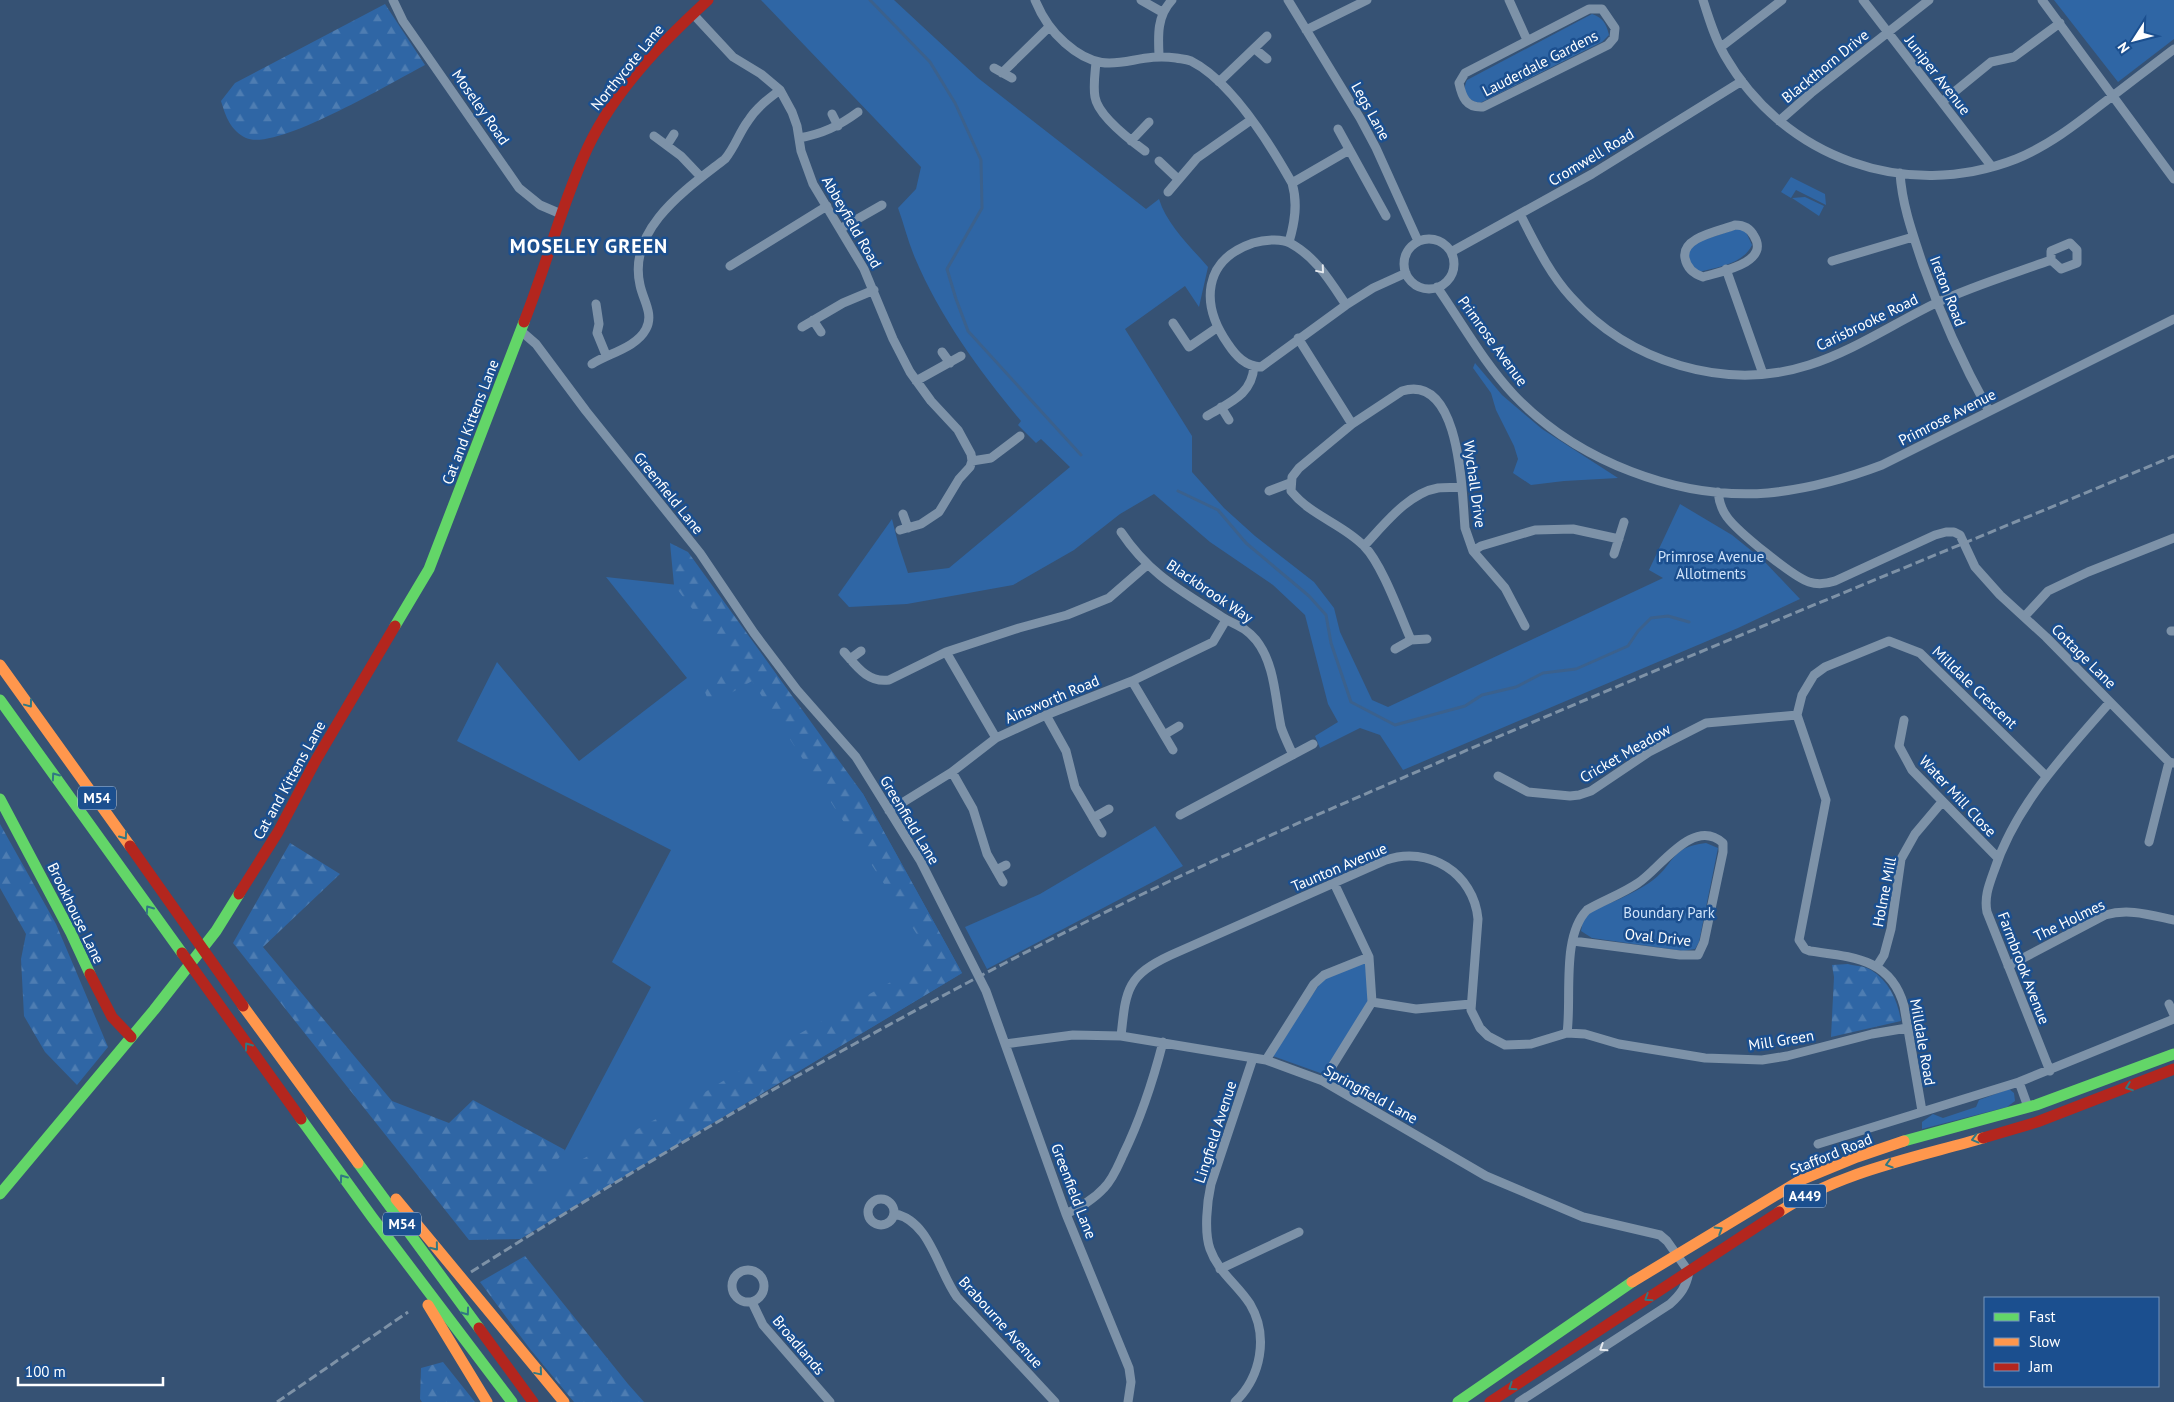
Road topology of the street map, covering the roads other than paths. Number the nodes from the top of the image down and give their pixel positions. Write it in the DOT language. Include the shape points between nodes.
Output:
graph roads {
  1 [pos="394,0"];
  2 [pos="708,0"];
  3 [pos="1035,0"];
  4 [pos="1141,0"];
  5 [pos="1172,0"];
  6 [pos="1288,0"];
  7 [pos="1367,0"];
  8 [pos="1509,0"];
  9 [pos="1703,0"];
  10 [pos="1782,0"];
  11 [pos="1863,0"];
  12 [pos="1929,0"];
  13 [pos="2042,0"];
  14 [pos="1162,12"];
  15 [pos="693,14"];
  16 [pos="2060,23"];
  17 [pos="1049,27"];
  18 [pos="1306,30"];
  19 [pos="1888,33"];
  20 [pos="1267,36"];
  21 [pos="1527,40"];
  22 [pos="1721,47"];
  23 [pos="1255,49"];
  24 [pos="2174,49"];
  25 [pos="1159,55"];
  26 [pos="1268,59"];
  27 [pos="1096,62"];
  28 [pos="1012,78"];
  29 [pos="1742,81"];
  30 [pos="1220,82"];
  31 [pos="780,90"];
  32 [pos="2114,95"];
  33 [pos="1942,102"];
  34 [pos="858,112"];
  35 [pos="832,114"];
  36 [pos="1251,120"];
  37 [pos="1779,121"];
  38 [pos="1148,122"];
  39 [pos="838,126"];
  40 [pos="1338,129"];
  41 [pos="674,134"];
  42 [pos="654,136"];
  43 [pos="799,138"];
  44 [pos="1131,140"];
  45 [pos="667,145"];
  46 [pos="1349,150"];
  47 [pos="1145,151"];
  48 [pos="1159,162"];
  49 [pos="1992,167"];
  50 [pos="1900,173"];
  51 [pos="701,177"];
  52 [pos="1178,179"];
  53 [pos="2174,179"];
  54 [pos="1292,182"];
  55 [pos="1168,192"];
  56 [pos="882,205"];
  57 [pos="826,206"];
  58 [pos="561,214"];
  59 [pos="1520,214"];
  60 [pos="1386,216"];
  61 [pos="840,229"];
  62 [pos="1913,237"];
  63 [pos="1418,241"];
  64 [pos="1289,242"];
  65 [pos="625,247"];
  66 [pos="642,252"];
  67 [pos="1451,252"];
  68 [pos="2051,260"];
  69 [pos="1832,261"];
  70 [pos="730,266"];
  71 [pos="1726,269"];
  72 [pos="1406,273"];
  73 [pos="1437,287"];
  74 [pos="874,290"];
  75 [pos="1937,303"];
  76 [pos="596,304"];
  77 [pos="1346,305"];
  78 [pos="2174,319"];
  79 [pos="812,320"];
  80 [pos="1173,323"];
  81 [pos="802,327"];
  82 [pos="1218,327"];
  83 [pos="521,331"];
  84 [pos="821,332"];
  85 [pos="1298,338"];
  86 [pos="942,352"];
  87 [pos="606,355"];
  88 [pos="961,356"];
  89 [pos="950,363"];
  90 [pos="592,364"];
  91 [pos="1252,366"];
  92 [pos="1763,374"];
  93 [pos="916,382"];
  94 [pos="1221,407"];
  95 [pos="1989,411"];
  96 [pos="1207,416"];
  97 [pos="1229,420"];
  98 [pos="1352,424"];
  99 [pos="1020,436"];
  100 [pos="972,461"];
  101 [pos="1290,483"];
  102 [pos="1462,487"];
  103 [pos="1270,491"];
  104 [pos="1718,492"];
  105 [pos="903,514"];
  106 [pos="1624,522"];
  107 [pos="1121,532"];
  108 [pos="2174,538"];
  109 [pos="1619,539"];
  110 [pos="1364,546"];
  111 [pos="1473,552"];
  112 [pos="1614,554"];
  113 [pos="1147,564"];
  114 [pos="2025,616"];
  115 [pos="1226,620"];
  116 [pos="1525,626"];
  117 [pos="1427,639"];
  118 [pos="1411,640"];
  119 [pos="1394,649"];
  120 [pos="861,651"];
  121 [pos="946,652"];
  122 [pos="0,665"];
  123 [pos="1132,681"];
  124 [pos="0,700"];
  125 [pos="2110,702"];
  126 [pos="1046,715"];
  127 [pos="1797,715"];
  128 [pos="1904,720"];
  129 [pos="1179,726"];
  130 [pos="1164,735"];
  131 [pos="996,738"];
  132 [pos="1313,744"];
  133 [pos="1172,750"];
  134 [pos="1293,755"];
  135 [pos="2172,763"];
  136 [pos="952,772"];
  137 [pos="1498,776"];
  138 [pos="2046,776"];
  139 [pos="0,799"];
  140 [pos="1942,802"];
  141 [pos="1109,809"];
  142 [pos="889,810"];
  143 [pos="1180,815"];
  144 [pos="1093,818"];
  145 [pos="1102,833"];
  146 [pos="2149,842"];
  147 [pos="1998,858"];
  148 [pos="1006,865"];
  149 [pos="996,870"];
  150 [pos="1003,882"];
  151 [pos="1334,883"];
  152 [pos="2174,920"];
  153 [pos="1573,941"];
  154 [pos="1369,956"];
  155 [pos="1877,966"];
  156 [pos="2008,966"];
  157 [pos="1372,1002"];
  158 [pos="1471,1004"];
  159 [pos="2169,1004"];
  160 [pos="2174,1015"];
  161 [pos="2174,1019"];
  162 [pos="1907,1028"];
  163 [pos="1567,1033"];
  164 [pos="1121,1036"];
  165 [pos="131,1037"];
  166 [pos="1163,1042"];
  167 [pos="1005,1044"];
  168 [pos="272,1046"];
  169 [pos="1658,1051"];
  170 [pos="2174,1054"];
  171 [pos="1253,1058"];
  172 [pos="1266,1060"];
  173 [pos="2174,1069"];
  174 [pos="2050,1070"];
  175 [pos="1324,1081"];
  176 [pos="2019,1082"];
  177 [pos="2028,1107"];
  178 [pos="2077,1107"];
  179 [pos="1922,1111"];
  180 [pos="1818,1144"];
  181 [pos="0,1194"];
  182 [pos="894,1214"];
  183 [pos="1066,1214"];
  184 [pos="372,1217"];
  185 [pos="1765,1220"];
  186 [pos="1298,1232"];
  187 [pos="1677,1256"];
  188 [pos="1220,1269"];
  189 [pos="1689,1272"];
  190 [pos="752,1302"];
  191 [pos="1602,1305"];
  192 [pos="487,1402"];
  193 [pos="512,1402"];
  194 [pos="533,1402"];
  195 [pos="564,1402"];
  196 [pos="830,1402"];
  197 [pos="1055,1402"];
  198 [pos="1128,1402"];
  199 [pos="1235,1402"];
  200 [pos="1458,1402"];
  201 [pos="1490,1402"];
  202 [pos="1519,1402"];
  1 -- 58 [label="street, Moseley Road" via="403,21 519,188 540,205"];
  2 -- 15 [label="main road, Northycote Lane"];
  3 -- 17 [label="street"];
  4 -- 14 [label="street"];
  5 -- 14 [label="street"];
  6 -- 18 [label="street, Legs Lane"];
  7 -- 18 [label="street"];
  8 -- 21 [label="street, Lauderdale Gardens"];
  9 -- 22 [label="street"];
  10 -- 22 [label="street"];
  11 -- 19 [label="street, Juniper Avenue"];
  12 -- 19 [label="street, Blackthorn Drive"];
  13 -- 16 [label="street"];
  14 -- 25 [label="street"];
  15 -- 31 [label="street, Abbeyfield Road" via="733,56"];
  15 -- 58 [label="main road, Northycote Lane" via="656,51 602,121 578,169"];
  16 -- 32 [label="street"];
  16 -- 33 [label="street" via="2014,57 1991,62"];
  17 -- 27 [label="street" via="1078,55"];
  17 -- 28 [label="street" via="998,71"];
  18 -- 63 [label="street, Legs Lane" via="1376,148"];
  19 -- 33 [label="street, Juniper Avenue"];
  19 -- 37 [label="street, Blackthorn Drive"];
  20 -- 23 [label="street"];
  21 -- 21 [label="street, Lauderdale Gardens" via="1465,73 1459,82 1467,104 1483,107 1608,45 1614,38 1615,28 1602,9 1589,9"];
  22 -- 29 [label="street"];
  23 -- 26 [label="street"];
  23 -- 30 [label="street"];
  24 -- 32 [label="street"];
  25 -- 27 [label="street" via="1112,64"];
  25 -- 30 [label="street" via="1189,60"];
  27 -- 44 [label="street" via="1095,100 1101,112"];
  29 -- 37 [label="street"];
  29 -- 59 [label="street, Cromwell Road" via="1592,174"];
  30 -- 36 [label="street"];
  31 -- 43 [label="street, Abbeyfield Road" via="792,112"];
  31 -- 51 [label="street" via="753,114 725,158"];
  32 -- 49 [label="street" via="2034,151"];
  32 -- 53 [label="street"];
  33 -- 49 [label="street, Juniper Avenue"];
  34 -- 39 [label="street"];
  35 -- 39 [label="street"];
  36 -- 52 [label="street" via="1197,158"];
  36 -- 54 [label="street"];
  37 -- 50 [label="street" via="1803,139 1836,156 1868,168"];
  38 -- 44 [label="street"];
  39 -- 43 [label="street"];
  40 -- 46 [label="street"];
  41 -- 45 [label="street"];
  42 -- 45 [label="street"];
  43 -- 57 [label="street, Abbeyfield Road" via="807,170"];
  44 -- 47 [label="street"];
  45 -- 51 [label="street"];
  46 -- 54 [label="street"];
  46 -- 60 [label="street"];
  48 -- 52 [label="street"];
  49 -- 50 [label="street" via="1945,175"];
  50 -- 62 [label="street, Ireton Road"];
  51 -- 66 [label="street" via="670,204 649,232"];
  52 -- 55 [label="street"];
  54 -- 64 [label="street" via="1296,211"];
  56 -- 61 [label="street"];
  57 -- 61 [label="street, Abbeyfield Road"];
  57 -- 70 [label="street"];
  58 -- 83 [label="main road, Northycote Lane"];
  59 -- 67 [label="street, Cromwell Road"];
  59 -- 92 [label="street, Carisbrooke Road" via="1543,258 1570,297 1587,315 1625,343 1688,368 1723,374"];
  61 -- 74 [label="street, Abbeyfield Road"];
  62 -- 69 [label="street"];
  62 -- 75 [label="street, Ireton Road"];
  63 -- 67 [label="street" via="1437,240"];
  63 -- 72 [label="street" via="1405,258"];
  64 -- 77 [label="street, one-way" via="1322,269"];
  64 -- 82 [label="street" via="1260,241 1244,246 1218,266 1210,294"];
  65 -- 66 [label="street"];
  66 -- 87 [label="street" via="638,276 649,323 634,341"];
  67 -- 73 [label="street" via="1454,269 1445,283"];
  68 -- 75 [label="street, Carisbrooke Road"];
  71 -- 71 [label="street" via="1702,277 1695,274 1685,260 1685,249 1690,241 1742,225 1756,237 1757,250 1751,260"];
  71 -- 92 [label="street"];
  72 -- 73 [label="street" via="1419,286"];
  72 -- 77 [label="street"];
  73 -- 104 [label="street, Primrose Avenue" via="1514,395 1559,432 1596,456 1644,477"];
  74 -- 79 [label="street"];
  74 -- 93 [label="street, Abbeyfield Road" via="893,339"];
  75 -- 92 [label="street, Carisbrooke Road" via="1830,358"];
  75 -- 95 [label="street, Ireton Road" via="1963,364"];
  76 -- 87 [label="street" via="597,333"];
  77 -- 85 [label="street"];
  78 -- 95 [label="street, Primrose Avenue"];
  79 -- 81 [label="street"];
  79 -- 84 [label="street"];
  80 -- 82 [label="street" via="1189,346"];
  82 -- 91 [label="street" via="1232,350"];
  83 -- 142 [label="street, Greenfield Lane" via="536,344 700,553 797,690 856,756"];
  83 -- 165 [label="main road, Cat and Kittens Lane" via="429,569 243,891 216,931"];
  85 -- 91 [label="street" via="1261,367"];
  85 -- 98 [label="street"];
  86 -- 89 [label="street"];
  87 -- 90 [label="street"];
  88 -- 89 [label="street"];
  89 -- 93 [label="street"];
  91 -- 94 [label="street" via="1253,379 1244,392"];
  93 -- 100 [label="street, Abbeyfield Road" via="958,430 968,445"];
  94 -- 96 [label="street"];
  94 -- 97 [label="street"];
  95 -- 104 [label="street, Primrose Avenue" via="1882,465 1840,480 1767,493"];
  98 -- 101 [label="street, Wychall Drive" via="1299,468"];
  98 -- 102 [label="street, Wychall Drive" via="1402,391 1424,390 1438,404 1452,430 1457,443"];
  99 -- 100 [label="street" via="991,458"];
  100 -- 105 [label="street" via="939,512 921,524 904,529"];
  101 -- 103 [label="street"];
  101 -- 110 [label="street" via="1291,491 1300,503"];
  102 -- 110 [label="street" via="1437,488 1421,494 1397,511"];
  102 -- 111 [label="street, Wychall Drive" via="1465,528"];
  104 -- 114 [label="street, Cottage Lane" via="1722,511 1734,525 1796,576 1811,583 1835,581 1946,532 1960,535 1975,567"];
  106 -- 109 [label="street"];
  107 -- 113 [label="street, Blackbrook Way"];
  108 -- 114 [label="street" via="2048,591"];
  109 -- 111 [label="street" via="1573,529 1535,530 1481,546"];
  109 -- 112 [label="street"];
  110 -- 118 [label="street" via="1374,559"];
  111 -- 116 [label="street, Wychall Drive" via="1505,588"];
  113 -- 115 [label="street, Blackbrook Way" via="1172,586"];
  113 -- 121 [label="street, Blackbrook Way" via="1109,598 1067,615"];
  114 -- 125 [label="street, Cottage Lane"];
  115 -- 123 [label="street, Ainsworth Road" via="1213,642"];
  115 -- 134 [label="street, Blackbrook Way" via="1240,625 1256,641 1267,661 1282,730"];
  117 -- 118 [label="street"];
  118 -- 119 [label="street"];
  120 -- 121 [label="street, Blackbrook Way" via="847,656 863,673 881,681 898,677"];
  121 -- 131 [label="street"];
  122 -- 168 [label="main road, M54, one-way"];
  123 -- 126 [label="street, Ainsworth Road"];
  123 -- 130 [label="street"];
  184 -- 124 [label="main road, M54, one-way"];
  125 -- 135 [label="street, Cottage Lane"];
  125 -- 138 [label="street, Farmbrook Avenue"];
  126 -- 131 [label="street, Ainsworth Road"];
  126 -- 144 [label="street" via="1066,750 1075,787"];
  127 -- 137 [label="street, Cricket Meadow" via="1706,723 1649,752 1579,795 1528,792"];
  127 -- 138 [label="street, Milldale Crescent" via="1802,695 1814,675 1825,667 1889,641 1920,653"];
  127 -- 155 [label="street, Milldale Road" via="1826,800 1798,937 1810,951 1864,960"];
  128 -- 140 [label="street, Water Mill Close" via="1899,746 1912,770"];
  129 -- 130 [label="street"];
  130 -- 133 [label="street"];
  131 -- 136 [label="street, Ainsworth Road"];
  132 -- 134 [label="street"];
  134 -- 143 [label="street"];
  135 -- 146 [label="street"];
  136 -- 142 [label="street, Ainsworth Road"];
  136 -- 149 [label="street" via="973,809 987,854"];
  138 -- 147 [label="street, Farmbrook Avenue" via="2018,816"];
  139 -- 165 [label="main road, Brookhouse Lane" via="42,876 104,1004"];
  140 -- 147 [label="street, Water Mill Close"];
  140 -- 155 [label="street, Holme Mill" via="1915,834 1901,860 1891,929 1884,955"];
  141 -- 144 [label="street"];
  142 -- 167 [label="street, Greenfield Lane" via="920,860 980,979"];
  144 -- 145 [label="street"];
  147 -- 156 [label="street, Farmbrook Avenue" via="1985,901"];
  148 -- 149 [label="street"];
  149 -- 150 [label="street"];
  151 -- 154 [label="street"];
  151 -- 158 [label="street, Taunton Avenue" via="1386,860 1407,855 1422,856 1456,872 1477,906"];
  151 -- 164 [label="street, Taunton Avenue" via="1171,955 1139,973 1127,998"];
  152 -- 156 [label="street, The Holmes" via="2118,911"];
  153 -- 153 [label="street, Oval Drive" via="1579,921 1587,910 1637,884 1685,841 1711,836 1723,843 1704,942 1698,955"];
  153 -- 163 [label="street, Oval Drive"];
  154 -- 157 [label="street"];
  154 -- 172 [label="street" via="1324,975 1314,984"];
  155 -- 162 [label="street, Milldale Road" via="1901,994"];
  156 -- 174 [label="street, Farmbrook Avenue"];
  157 -- 158 [label="street" via="1416,1009"];
  157 -- 175 [label="street"];
  158 -- 163 [label="street, Taunton Avenue" via="1480,1028 1505,1045 1531,1044"];
  159 -- 160 [label="street"];
  161 -- 174 [label="street, Stafford Road"];
  162 -- 169 [label="street, Mill Green" via="1762,1060 1705,1058"];
  162 -- 179 [label="street, Milldale Road"];
  163 -- 169 [label="street, Taunton Avenue" via="1586,1034"];
  164 -- 166 [label="street, Springfield Lane"];
  164 -- 167 [label="street, Springfield Lane" via="1073,1035"];
  165 -- 181 [label="main road, Cat and Kittens Lane"];
  166 -- 171 [label="street, Springfield Lane"];
  166 -- 183 [label="street" via="1151,1089 1116,1170 1093,1198"];
  167 -- 183 [label="street, Greenfield Lane"];
  168 -- 194 [label="main road, M54, one-way"];
  168 -- 195 [label="main road, one-way"];
  170 -- 177 [label="main road, Stafford Road / A449"];
  171 -- 172 [label="street, Springfield Lane"];
  171 -- 188 [label="street, Lingfield Avenue" via="1208,1199 1209,1246"];
  172 -- 175 [label="street, Springfield Lane"];
  173 -- 178 [label="main road, Stafford Road / A449, one-way"];
  174 -- 176 [label="street, Stafford Road"];
  175 -- 187 [label="street, Springfield Lane" via="1486,1176 1583,1217 1660,1235"];
  176 -- 177 [label="street"];
  176 -- 179 [label="street, Stafford Road"];
  177 -- 178 [label="main road" via="2033,1114 2038,1114 2063,1105"];
  187 -- 177 [label="main road, Stafford Road / A449, one-way" via="1801,1180 1875,1151"];
  178 -- 185 [label="main road, Stafford Road / A449, one-way" via="2024,1126 1862,1173 1803,1196"];
  179 -- 180 [label="street, Stafford Road"];
  182 -- 197 [label="street, Brabourne Avenue" via="902,1215 916,1225 929,1242 957,1297"];
  183 -- 198 [label="street, Greenfield Lane" via="1129,1368"];
  184 -- 192 [label="main road, M54"];
  184 -- 193 [label="main road, M54"];
  185 -- 187 [label="main road" via="1747,1224 1696,1257 1685,1259"];
  185 -- 189 [label="main road, Stafford Road / A449"];
  186 -- 188 [label="street"];
  187 -- 189 [label="street, Springfield Lane"];
  187 -- 191 [label="main road, Stafford Road / A449" via="1641,1276"];
  188 -- 199 [label="street, Lingfield Avenue" via="1250,1304 1261,1344 1254,1376 1244,1394"];
  189 -- 191 [label="main road" via="1670,1270 1624,1297"];
  189 -- 201 [label="main road, Stafford Road / A449, one-way"];
  189 -- 202 [label="street, one-way" via="1687,1285 1670,1304"];
  190 -- 196 [label="street, Broadlands" via="763,1325"];
  191 -- 200 [label="main road, Stafford Road / A449"];
}
